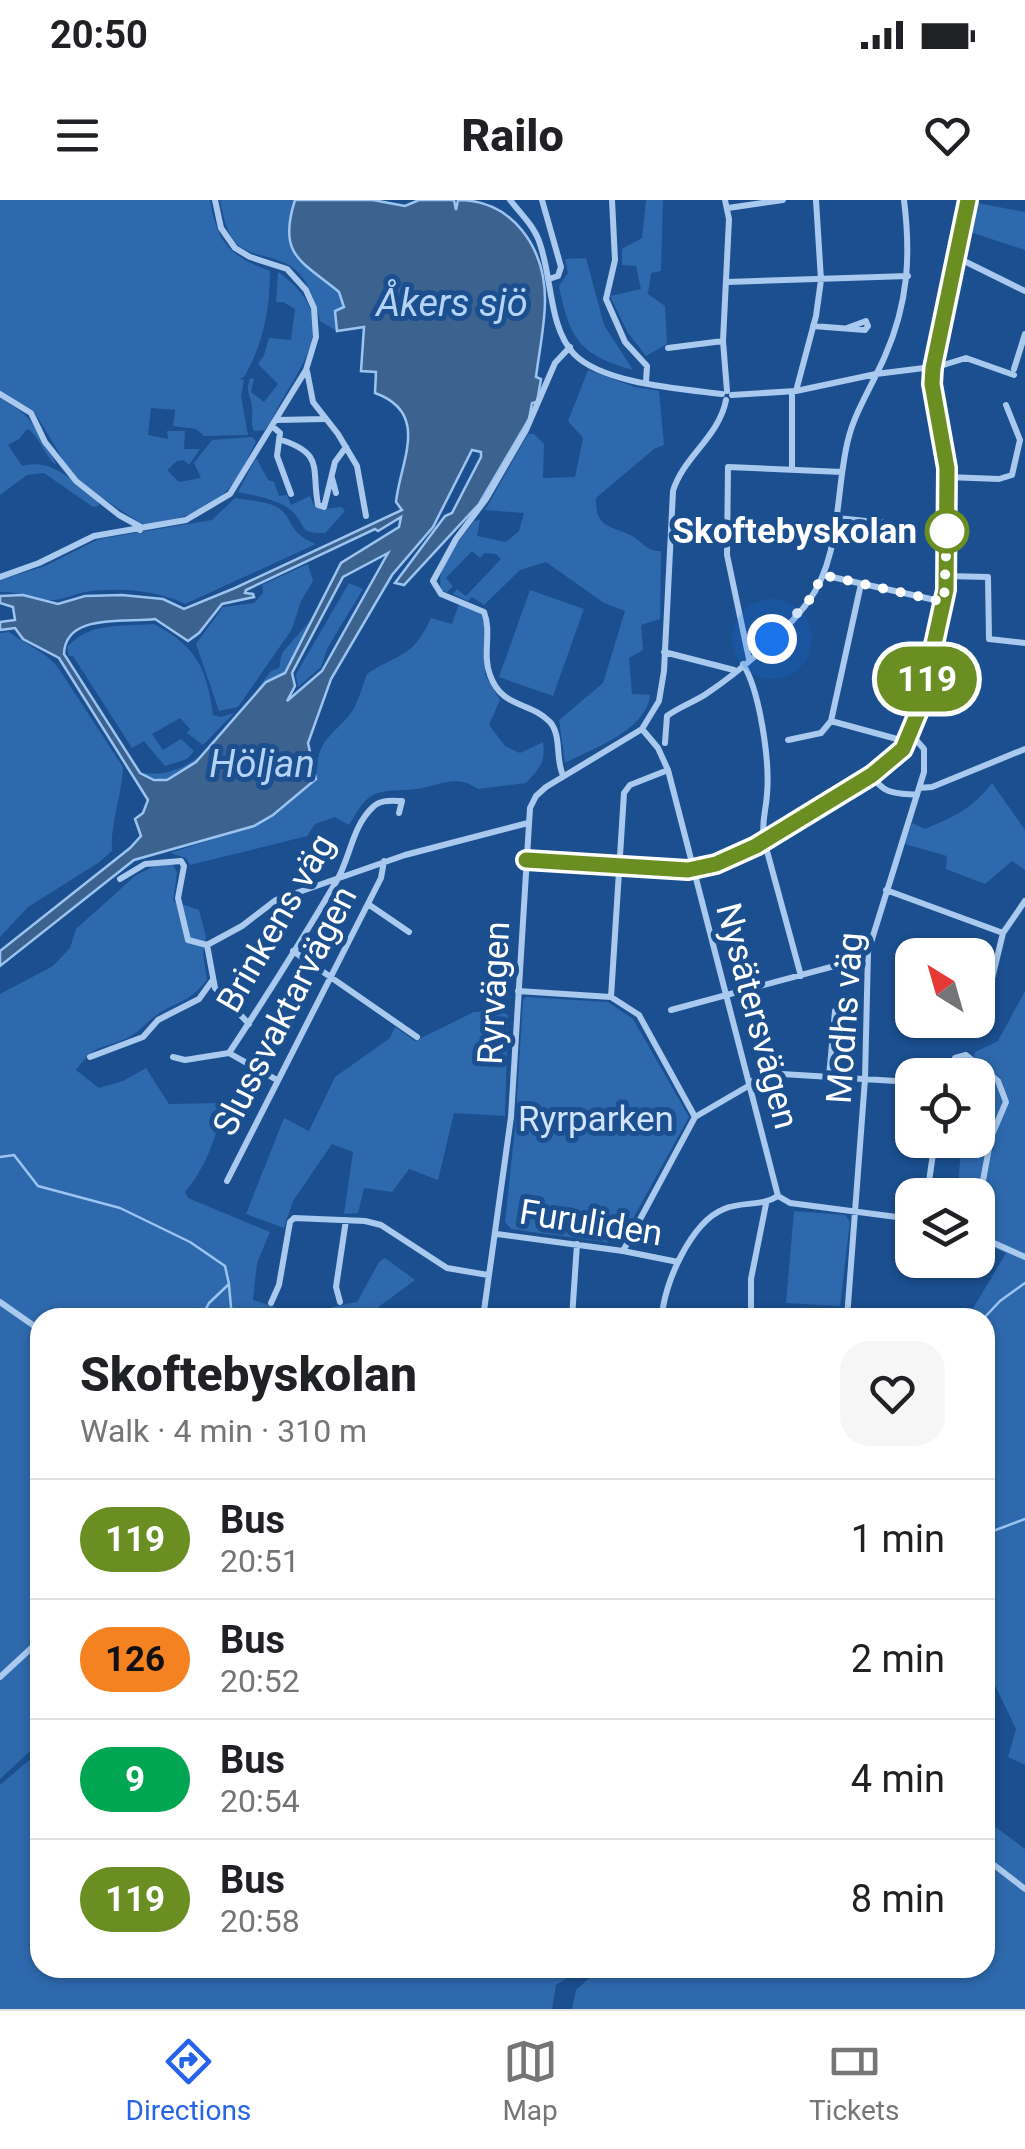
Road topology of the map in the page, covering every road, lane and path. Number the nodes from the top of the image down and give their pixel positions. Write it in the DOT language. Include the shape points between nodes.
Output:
graph roads {
  1 [pos="216,200"];
  2 [pos="510,200"];
  3 [pos="542,200"];
  4 [pos="612,200"];
  5 [pos="816,200"];
  6 [pos="904,200"];
  7 [pos="968,200"];
  8 [pos="778,201"];
  9 [pos="726,204"];
  10 [pos="956,257"];
  11 [pos="908,276"];
  12 [pos="549,279"];
  13 [pos="821,280"];
  14 [pos="727,282"];
  15 [pos="1025,291"];
  16 [pos="813,326"];
  17 [pos="847,328"];
  18 [pos="1025,334"];
  19 [pos="723,341"];
  20 [pos="570,348"];
  21 [pos="668,348"];
  22 [pos="933,368"];
  23 [pos="306,370"];
  24 [pos="876,374"];
  25 [pos="646,382"];
  26 [pos="794,391"];
  27 [pos="0,394"];
  28 [pos="727,395"];
  29 [pos="1006,405"];
  30 [pos="326,418"];
  31 [pos="274,423"];
  32 [pos="261,440"];
  33 [pos="278,442"];
  34 [pos="346,446"];
  35 [pos="792,468"];
  36 [pos="842,472"];
  37 [pos="332,477"];
  38 [pos="947,477"];
  39 [pos="336,493"];
  40 [pos="291,494"];
  41 [pos="366,516"];
  42 [pos="837,518"];
  43 [pos="904,525"];
  44 [pos="140,530"];
  45 [pos="823,575"];
  46 [pos="946,576"];
  47 [pos="0,577"];
  48 [pos="860,584"];
  49 [pos="944,602"];
  50 [pos="1025,643"];
  51 [pos="664,652"];
  52 [pos="746,662"];
  53 [pos="736,671"];
  54 [pos="831,721"];
  55 [pos="642,728"];
  56 [pos="910,738"];
  57 [pos="788,740"];
  58 [pos="665,743"];
  59 [pos="1025,749"];
  60 [pos="668,770"];
  61 [pos="563,775"];
  62 [pos="872,775"];
  63 [pos="918,792"];
  64 [pos="400,814"];
  65 [pos="528,823"];
  66 [pos="764,840"];
  67 [pos="526,860"];
  68 [pos="384,861"];
  69 [pos="620,865"];
  70 [pos="692,869"];
  71 [pos="339,878"];
  72 [pos="120,879"];
  73 [pos="886,890"];
  74 [pos="1025,901"];
  75 [pos="368,904"];
  76 [pos="409,932"];
  77 [pos="1003,934"];
  78 [pos="207,945"];
  79 [pos="293,951"];
  80 [pos="868,957"];
  81 [pos="995,967"];
  82 [pos="330,976"];
  83 [pos="801,976"];
  84 [pos="212,981"];
  85 [pos="518,991"];
  86 [pos="727,995"];
  87 [pos="611,996"];
  88 [pos="671,1010"];
  89 [pos="835,1010"];
  90 [pos="248,1024"];
  91 [pos="417,1036"];
  92 [pos="229,1052"];
  93 [pos="90,1057"];
  94 [pos="173,1057"];
  95 [pos="828,1077"];
  96 [pos="995,1079"];
  97 [pos="276,1080"];
  98 [pos="866,1080"];
  99 [pos="895,1081"];
  100 [pos="750,1084"];
  101 [pos="695,1117"];
  102 [pos="995,1128"];
  103 [pos="227,1182"];
  104 [pos="778,1196"];
  105 [pos="766,1204"];
  106 [pos="856,1211"];
  107 [pos="895,1217"];
  108 [pos="346,1220"];
  109 [pos="497,1234"];
  110 [pos="577,1244"];
  111 [pos="995,1244"];
  112 [pos="623,1251"];
  113 [pos="1025,1257"];
  114 [pos="678,1262"];
  115 [pos="488,1275"];
  116 [pos="0,1302"];
  117 [pos="340,1302"];
  118 [pos="271,1304"];
  119 [pos="485,1308"];
  120 [pos="573,1308"];
  121 [pos="662,1308"];
  122 [pos="751,1308"];
  123 [pos="848,1308"];
  124 [pos="30,1323"];
  125 [pos="30,1650"];
  126 [pos="0,1678"];
  127 [pos="995,1866"];
  128 [pos="1025,1888"];
  1 -- 23 [label="street" via="221,228 234,248 288,270 306,290 316,337"];
  2 -- 12 [label="street" via="536,234"];
  3 -- 12 [label="street" via="561,267"];
  4 -- 25 [label="street" via="614,265 606,298 628,347 648,366"];
  5 -- 13 [label="street"];
  6 -- 11 [label="street"];
  7 -- 10 [label="street"];
  8 -- 9 [label="street"];
  9 -- 14 [label="street"];
  10 -- 15 [label="street"];
  10 -- 22 [label="street"];
  11 -- 13 [label="street"];
  11 -- 24 [label="street" via="897,328"];
  12 -- 20 [label="street"];
  13 -- 14 [label="street"];
  13 -- 16 [label="street"];
  14 -- 19 [label="street"];
  16 -- 17 [label="street"];
  16 -- 26 [label="street"];
  18 -- 22 [label="street" via="1014,372 966,358"];
  19 -- 21 [label="street"];
  19 -- 28 [label="street"];
  20 -- 25 [label="street" via="610,374"];
  20 -- 61 [label="street" via="555,363 526,430 434,585 484,612 490,675 502,695 553,726"];
  22 -- 24 [label="street"];
  22 -- 38 [label="street"];
  23 -- 30 [label="street" via="313,402"];
  23 -- 31 [label="street"];
  24 -- 26 [label="street"];
  24 -- 36 [label="street" via="848,438"];
  25 -- 28 [label="street"];
  26 -- 28 [label="street"];
  26 -- 35 [label="street"];
  27 -- 44 [label="street" via="31,413 76,481"];
  28 -- 51 [label="street" via="716,427 672,491"];
  29 -- 38 [label="street" via="1020,440 1012,476"];
  30 -- 31 [label="street"];
  30 -- 34 [label="street"];
  31 -- 32 [label="street"];
  31 -- 33 [label="street"];
  32 -- 33 [label="street"];
  32 -- 44 [label="street" via="230,494 186,520"];
  33 -- 37 [label="street" via="307,452 317,471 320,506"];
  33 -- 40 [label="street"];
  34 -- 37 [label="street"];
  34 -- 41 [label="street" via="359,472"];
  35 -- 36 [label="street"];
  35 -- 52 [label="street" via="728,466 727,554"];
  36 -- 42 [label="street"];
  37 -- 39 [label="street"];
  38 -- 46 [label="street"];
  42 -- 43 [label="street"];
  42 -- 45 [label="street"];
  44 -- 47 [label="street" via="94,536"];
  45 -- 48 [label="street"];
  45 -- 52 [label="street" via="796,617"];
  46 -- 49 [label="street"];
  46 -- 50 [label="street" via="988,577 989,639"];
  48 -- 49 [label="street"];
  48 -- 54 [label="street"];
  49 -- 56 [label="street"];
  51 -- 53 [label="street"];
  51 -- 55 [label="street" via="659,701"];
  52 -- 53 [label="street"];
  52 -- 66 [label="street" via="768,774"];
  53 -- 58 [label="street" via="666,716"];
  54 -- 56 [label="street"];
  54 -- 57 [label="street" via="821,733"];
  55 -- 60 [label="street, Nysätersvägen"];
  55 -- 61 [label="street, Ryrvägen"];
  56 -- 62 [label="street"];
  56 -- 63 [label="street, Modhs väg" via="924,749"];
  59 -- 63 [label="street"];
  60 -- 69 [label="street" via="626,788"];
  60 -- 70 [label="street, Nysätersvägen"];
  61 -- 65 [label="street, Ryrvägen" via="536,796"];
  62 -- 63 [label="street" via="889,792"];
  62 -- 66 [label="street"];
  63 -- 73 [label="street, Modhs väg"];
  64 -- 71 [label="street, Brinkens väg" via="402,801 373,806"];
  65 -- 67 [label="street, Ryrvägen"];
  65 -- 68 [label="street"];
  66 -- 70 [label="street"];
  66 -- 83 [label="street"];
  67 -- 69 [label="street"];
  67 -- 85 [label="street, Ryrvägen"];
  68 -- 71 [label="street"];
  68 -- 75 [label="street, Slussvaktarvägen"];
  69 -- 70 [label="street"];
  69 -- 87 [label="street"];
  70 -- 86 [label="street, Nysätersvägen"];
  71 -- 78 [label="street" via="276,900"];
  71 -- 79 [label="street, Brinkens väg"];
  72 -- 78 [label="street" via="145,864 181,861 178,898 188,940"];
  73 -- 77 [label="street"];
  73 -- 80 [label="street, Modhs väg"];
  74 -- 77 [label="street"];
  75 -- 76 [label="street"];
  75 -- 82 [label="street, Slussvaktarvägen"];
  77 -- 81 [label="street"];
  78 -- 84 [label="street"];
  79 -- 82 [label="street"];
  79 -- 90 [label="street, Brinkens väg"];
  80 -- 83 [label="street"];
  80 -- 98 [label="street, Modhs väg"];
  82 -- 91 [label="street"];
  82 -- 97 [label="street, Slussvaktarvägen"];
  83 -- 86 [label="street"];
  84 -- 90 [label="street"];
  84 -- 93 [label="street" via="199,999 158,1020 144,1037"];
  85 -- 87 [label="street"];
  85 -- 109 [label="street, Ryrvägen"];
  86 -- 88 [label="street"];
  86 -- 100 [label="street, Nysätersvägen"];
  87 -- 101 [label="street" via="645,1022"];
  89 -- 95 [label="street"];
  90 -- 92 [label="street, Brinkens väg"];
  92 -- 94 [label="street, Brinkens väg"];
  92 -- 97 [label="street"];
  95 -- 98 [label="street"];
  95 -- 100 [label="street" via="782,1074"];
  96 -- 102 [label="street" via="1006,1102"];
  97 -- 103 [label="street, Slussvaktarvägen"];
  98 -- 99 [label="street"];
  98 -- 106 [label="street, Modhs väg"];
  100 -- 101 [label="street"];
  100 -- 104 [label="street, Nysätersvägen"];
  101 -- 112 [label="street"];
  104 -- 105 [label="street"];
  104 -- 106 [label="street"];
  105 -- 114 [label="street" via="713,1214"];
  105 -- 122 [label="street"];
  106 -- 107 [label="street"];
  106 -- 123 [label="street, Modhs väg"];
  108 -- 115 [label="street" via="382,1225 446,1268"];
  108 -- 117 [label="street" via="336,1287"];
  108 -- 118 [label="street" via="290,1222"];
  109 -- 110 [label="street, Furuliden"];
  109 -- 115 [label="street, Ryrvägen"];
  110 -- 112 [label="street, Furuliden"];
  110 -- 120 [label="street"];
  111 -- 113 [label="street"];
  112 -- 114 [label="street, Furuliden"];
  114 -- 121 [label="street"];
  115 -- 119 [label="street, Ryrvägen"];
  116 -- 124 [label="street"];
  125 -- 126 [label="street"];
  127 -- 128 [label="street"];
}
